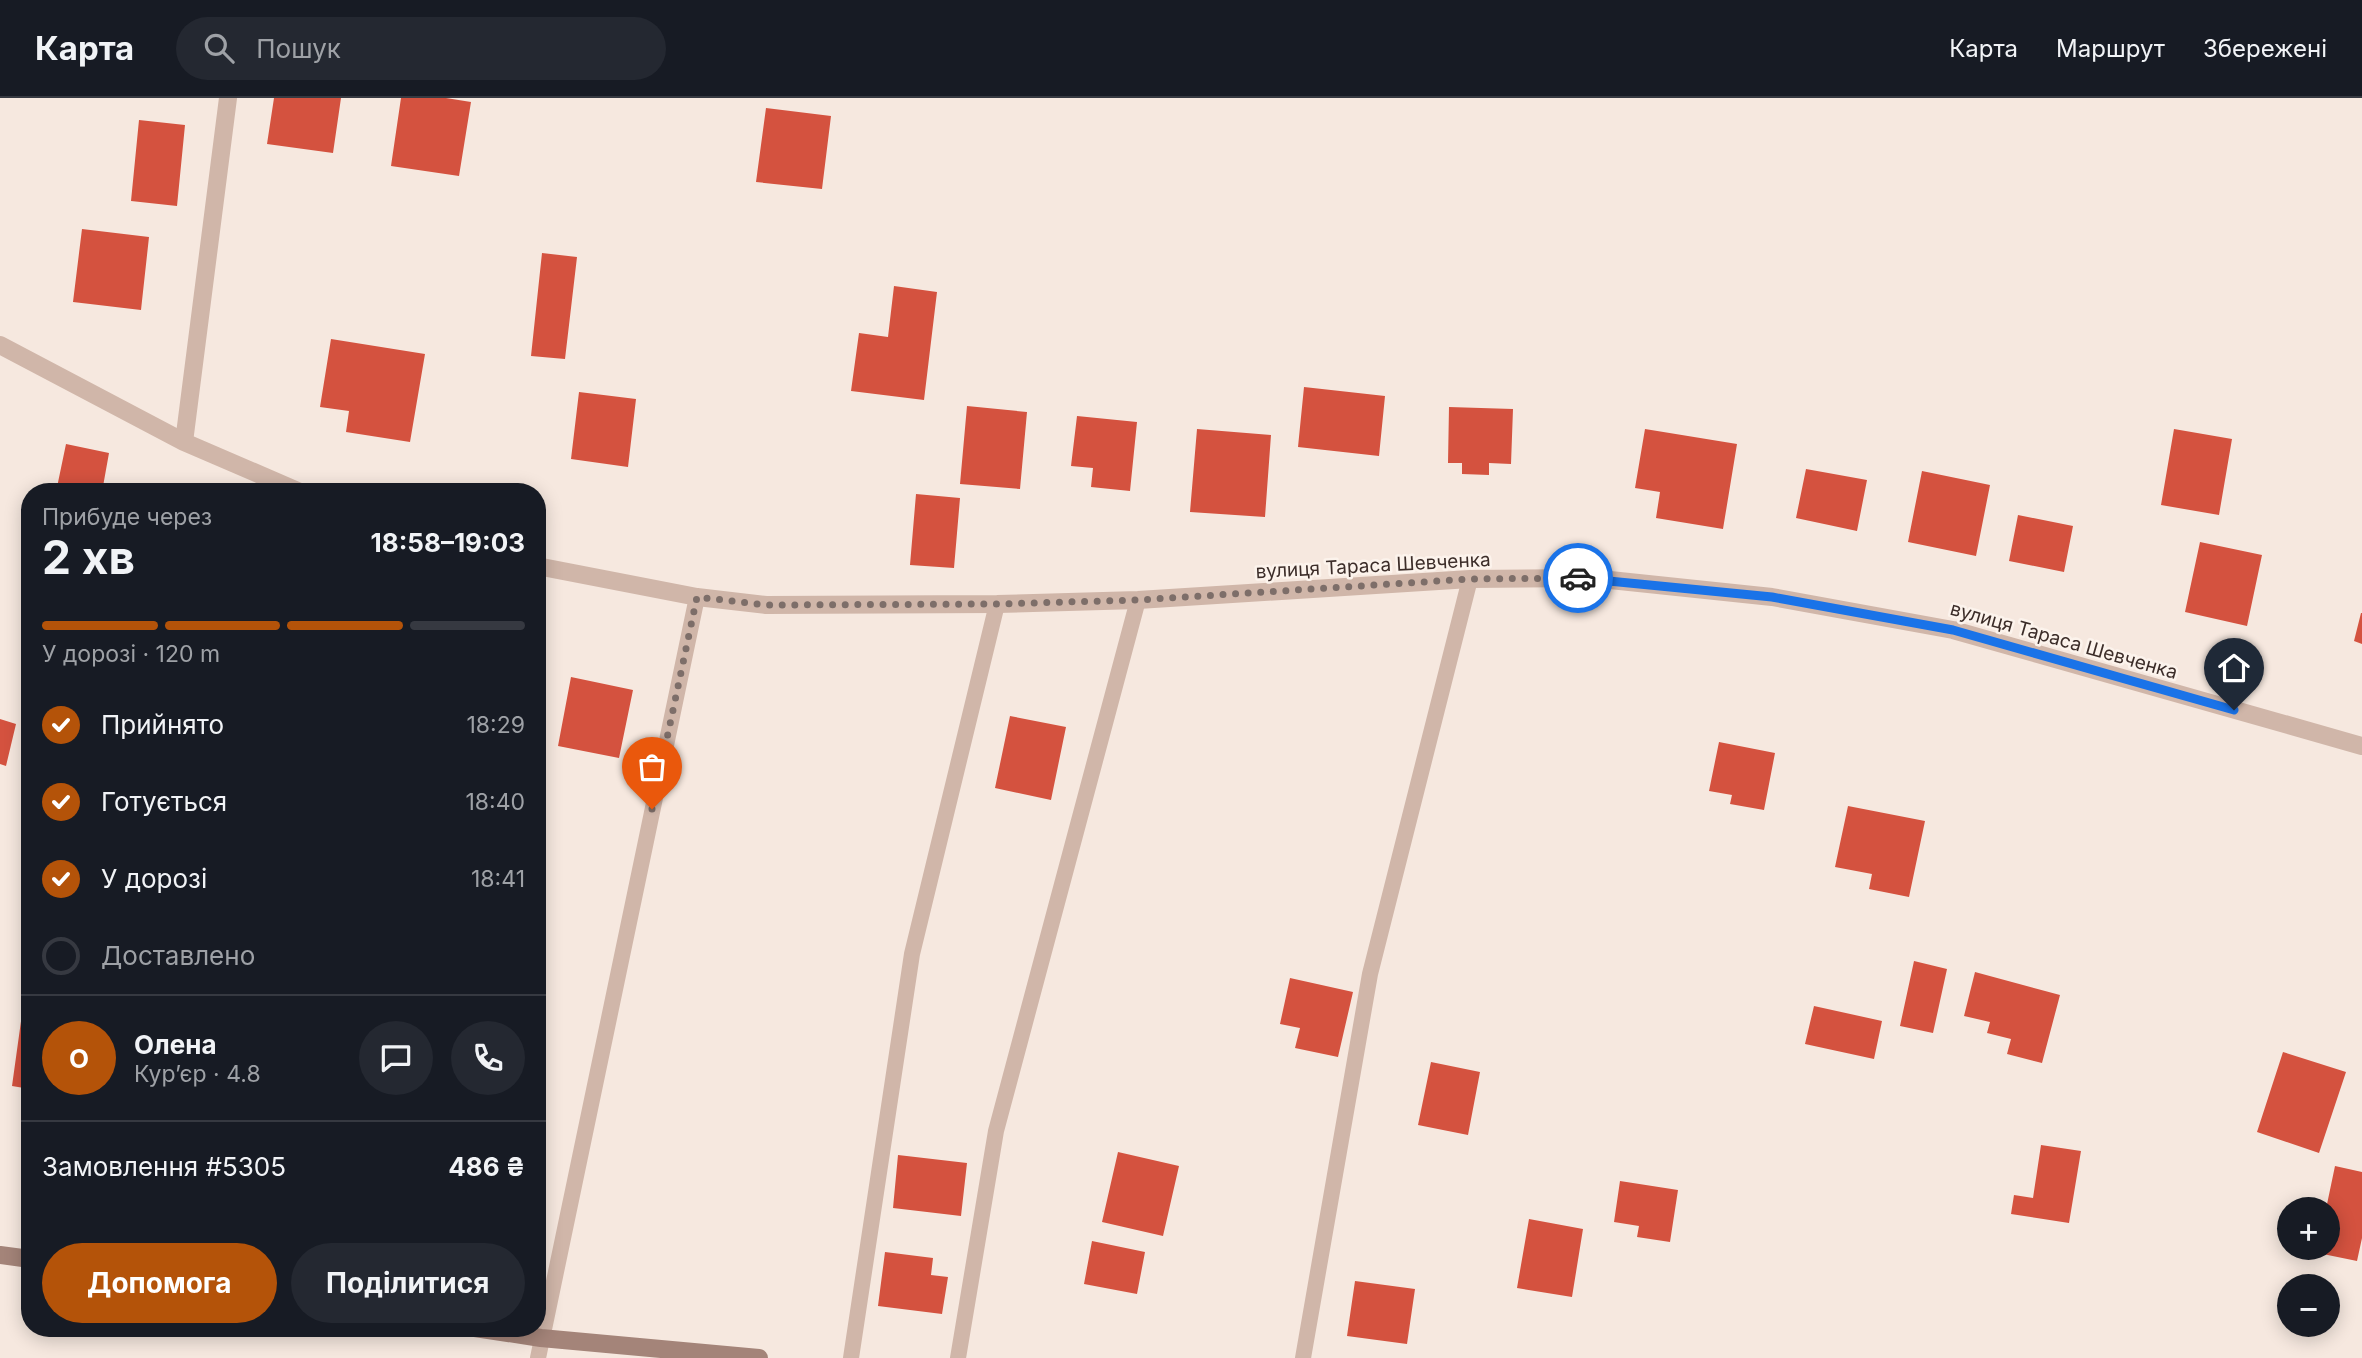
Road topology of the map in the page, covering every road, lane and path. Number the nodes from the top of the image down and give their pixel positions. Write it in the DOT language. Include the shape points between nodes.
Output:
graph roads {
  1 [pos="228,98"];
  2 [pos="0,345"];
  3 [pos="184,442"];
  4 [pos="279,483"];
  5 [pos="546,568"];
  6 [pos="1470,579"];
  7 [pos="697,597"];
  8 [pos="1138,600"];
  9 [pos="997,604"];
  10 [pos="2362,746"];
  11 [pos="0,1255"];
  12 [pos="21,1258"];
  13 [pos="546,1314"];
  14 [pos="534,1337"];
  15 [pos="541,1338"];
  16 [pos="538,1358"];
  17 [pos="759,1358"];
  18 [pos="851,1358"];
  19 [pos="958,1358"];
  20 [pos="1304,1358"];
  1 -- 3 [label="street"];
  2 -- 3 [label="street"];
  3 -- 4 [label="street"];
  5 -- 7 [label="street, вулиця Тараса Шевченка"];
  6 -- 8 [label="street, вулиця Тараса Шевченка"];
  6 -- 10 [label="street, вулиця Тараса Шевченка" via="1605,580 1772,597 1940,627"];
  6 -- 20 [label="lane" via="1370,974"];
  7 -- 9 [label="street, вулиця Тараса Шевченка" via="766,605"];
  7 -- 13 [label="lane"];
  8 -- 9 [label="street, вулиця Тараса Шевченка"];
  8 -- 19 [label="lane" via="996,1131"];
  9 -- 18 [label="lane" via="912,954"];
  11 -- 12 [label="street"];
  14 -- 15 [label="street"];
  15 -- 16 [label="lane"];
  15 -- 17 [label="street"];
}
